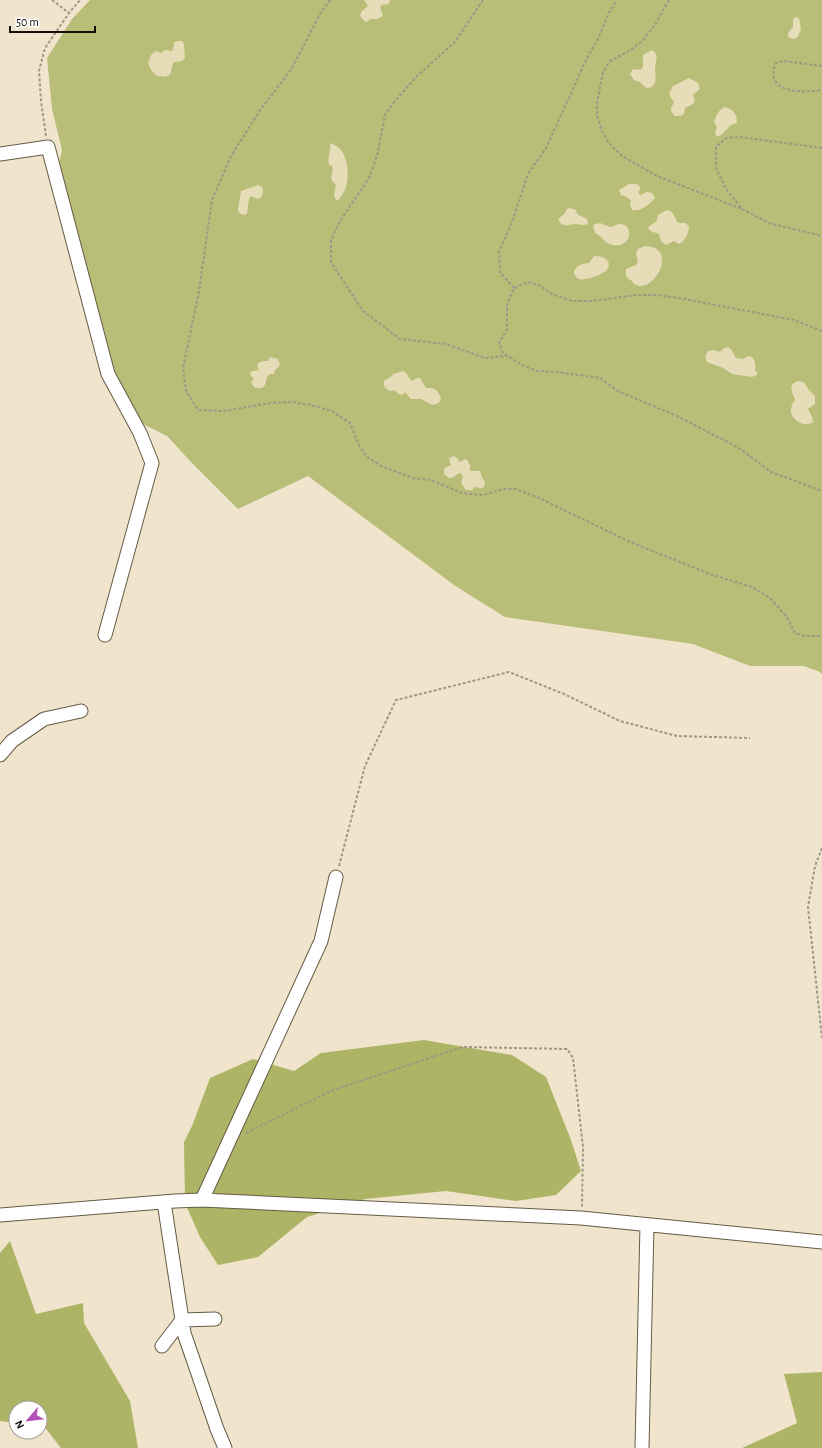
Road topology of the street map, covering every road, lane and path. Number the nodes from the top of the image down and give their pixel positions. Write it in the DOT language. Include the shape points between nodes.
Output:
graph roads {
  1 [pos="52,0"];
  2 [pos="80,0"];
  3 [pos="330,0"];
  4 [pos="483,0"];
  5 [pos="617,0"];
  6 [pos="669,0"];
  7 [pos="69,13"];
  8 [pos="822,66"];
  9 [pos="822,90"];
  10 [pos="48,147"];
  11 [pos="822,148"];
  12 [pos="0,154"];
  13 [pos="742,209"];
  14 [pos="822,236"];
  15 [pos="514,288"];
  16 [pos="822,331"];
  17 [pos="508,356"];
  18 [pos="822,491"];
  19 [pos="105,635"];
  20 [pos="822,636"];
  21 [pos="81,711"];
  22 [pos="750,738"];
  23 [pos="0,755"];
  24 [pos="822,848"];
  25 [pos="336,877"];
  26 [pos="822,1038"];
  27 [pos="229,1142"];
  28 [pos="202,1200"];
  29 [pos="164,1202"];
  30 [pos="0,1215"];
  31 [pos="582,1218"];
  32 [pos="648,1225"];
  33 [pos="822,1242"];
  34 [pos="215,1319"];
  35 [pos="182,1320"];
  36 [pos="162,1346"];
  37 [pos="225,1448"];
  38 [pos="642,1448"];
  1 -- 7 [label="path"];
  2 -- 7 [label="path"];
  3 -- 20 [label="path" via="290,70 260,110 231,156 212,200 199,290 183,368 186,391 198,410 224,411 292,402 332,411 350,423 366,456 381,466 413,478 431,480 462,493 483,495 504,489 515,489 635,544 710,574 752,587 770,598 786,616 795,633"];
  4 -- 17 [label="path" via="455,42 417,76 385,115 377,156 369,178 340,221 331,240 331,262 363,311 400,339 446,344 485,358"];
  5 -- 15 [label="path" via="546,148 528,174 499,252 500,272"];
  6 -- 13 [label="path" via="643,40 610,61 603,72 597,103 597,116 602,131 609,143 622,156 657,176"];
  7 -- 10 [label="path" via="45,48 40,71 41,101"];
  8 -- 9 [label="path" via="784,61 776,63 773,71 778,85 788,90"];
  10 -- 12 [label="street"];
  10 -- 19 [label="street" via="108,374 140,433 152,463"];
  11 -- 13 [label="path" via="740,137 726,138 716,147 716,168 726,190"];
  13 -- 14 [label="path" via="769,223"];
  15 -- 16 [label="path" via="528,282 572,301 658,295 794,320"];
  15 -- 17 [label="path" via="507,305 507,329 499,343 503,353"];
  17 -- 18 [label="path" via="537,371 600,378 618,390 677,416 739,448 771,472"];
  21 -- 23 [label="street" via="44,719 12,741"];
  22 -- 25 [label="path" via="677,736 620,721 564,694 509,672 396,700 365,766"];
  24 -- 26 [label="path" via="815,866 808,907"];
  25 -- 27 [label="street" via="321,941"];
  27 -- 28 [label="street"];
  27 -- 31 [label="path" via="333,1090 464,1047 567,1049 573,1058 583,1147"];
  28 -- 29 [label="street"];
  28 -- 31 [label="street"];
  29 -- 30 [label="street"];
  29 -- 35 [label="street"];
  31 -- 32 [label="street"];
  32 -- 33 [label="street"];
  32 -- 38 [label="street"];
  34 -- 35 [label="street"];
  35 -- 36 [label="street"];
  35 -- 37 [label="street"];
}
